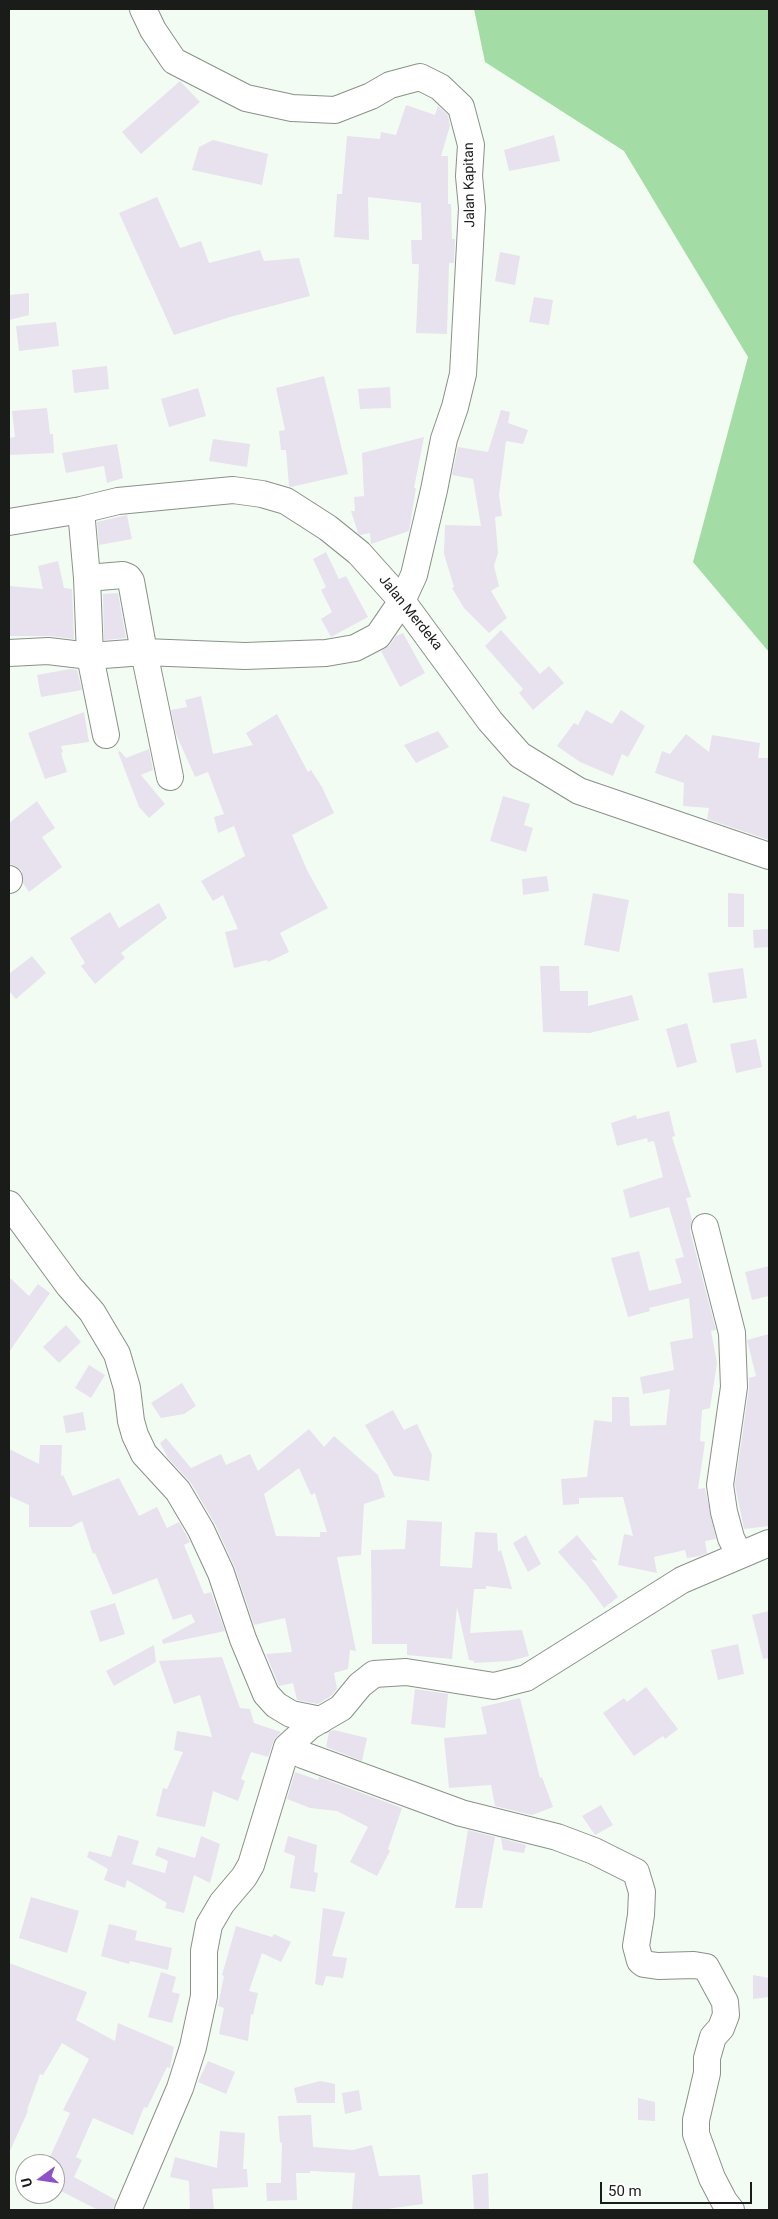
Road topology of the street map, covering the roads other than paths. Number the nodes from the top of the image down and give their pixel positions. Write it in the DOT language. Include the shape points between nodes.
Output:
graph roads {
  1 [pos="143,9"];
  2 [pos="81,510"];
  3 [pos="9,522"];
  4 [pos="87,578"];
  5 [pos="402,601"];
  6 [pos="144,652"];
  7 [pos="9,653"];
  8 [pos="90,656"];
  9 [pos="106,735"];
  10 [pos="170,777"];
  11 [pos="769,856"];
  12 [pos="9,1204"];
  13 [pos="705,1227"];
  14 [pos="769,1543"];
  15 [pos="739,1554"];
  16 [pos="322,1720"];
  17 [pos="287,1747"];
  18 [pos="128,2210"];
  19 [pos="731,2210"];
  1 -- 5 [label="street, Jalan Kapitan" via="174,60 246,98 292,108 335,110 390,85 420,77 440,87 461,107 471,145 472,208 463,374 444,439 414,575"];
  2 -- 3 [label="street, Jalan Merdeka"];
  2 -- 4 [label="street"];
  2 -- 5 [label="street, Jalan Merdeka" via="118,502 233,490 262,494 286,501 328,528 359,553"];
  4 -- 6 [label="street" via="128,577"];
  4 -- 8 [label="street"];
  5 -- 6 [label="street" via="378,636 355,648 326,653 245,656"];
  5 -- 11 [label="street, Jalan Merdeka" via="490,721 520,755 579,791"];
  6 -- 8 [label="street"];
  6 -- 10 [label="street"];
  7 -- 8 [label="street" via="48,651"];
  8 -- 9 [label="street"];
  12 -- 16 [label="street" via="92,1312 117,1354 135,1435 144,1454 178,1491 201,1530 221,1573 242,1639 266,1694 276,1706 291,1714"];
  13 -- 15 [label="street" via="732,1333 734,1388 720,1485 724,1512"];
  14 -- 15 [label="street"];
  15 -- 16 [label="street" via="682,1580 526,1678 494,1686 406,1672 374,1674 341,1708"];
  16 -- 17 [label="street" via="310,1726"];
  17 -- 18 [label="street" via="251,1865 222,1903 210,1925 204,1951 204,1996 193,2047 180,2088"];
  17 -- 19 [label="street" via="460,1813 557,1837 636,1872 642,1892 636,1946 640,1961 658,1966 706,1967 725,2002 726,2015 713,2037 707,2058 696,2134 712,2178"];
}
